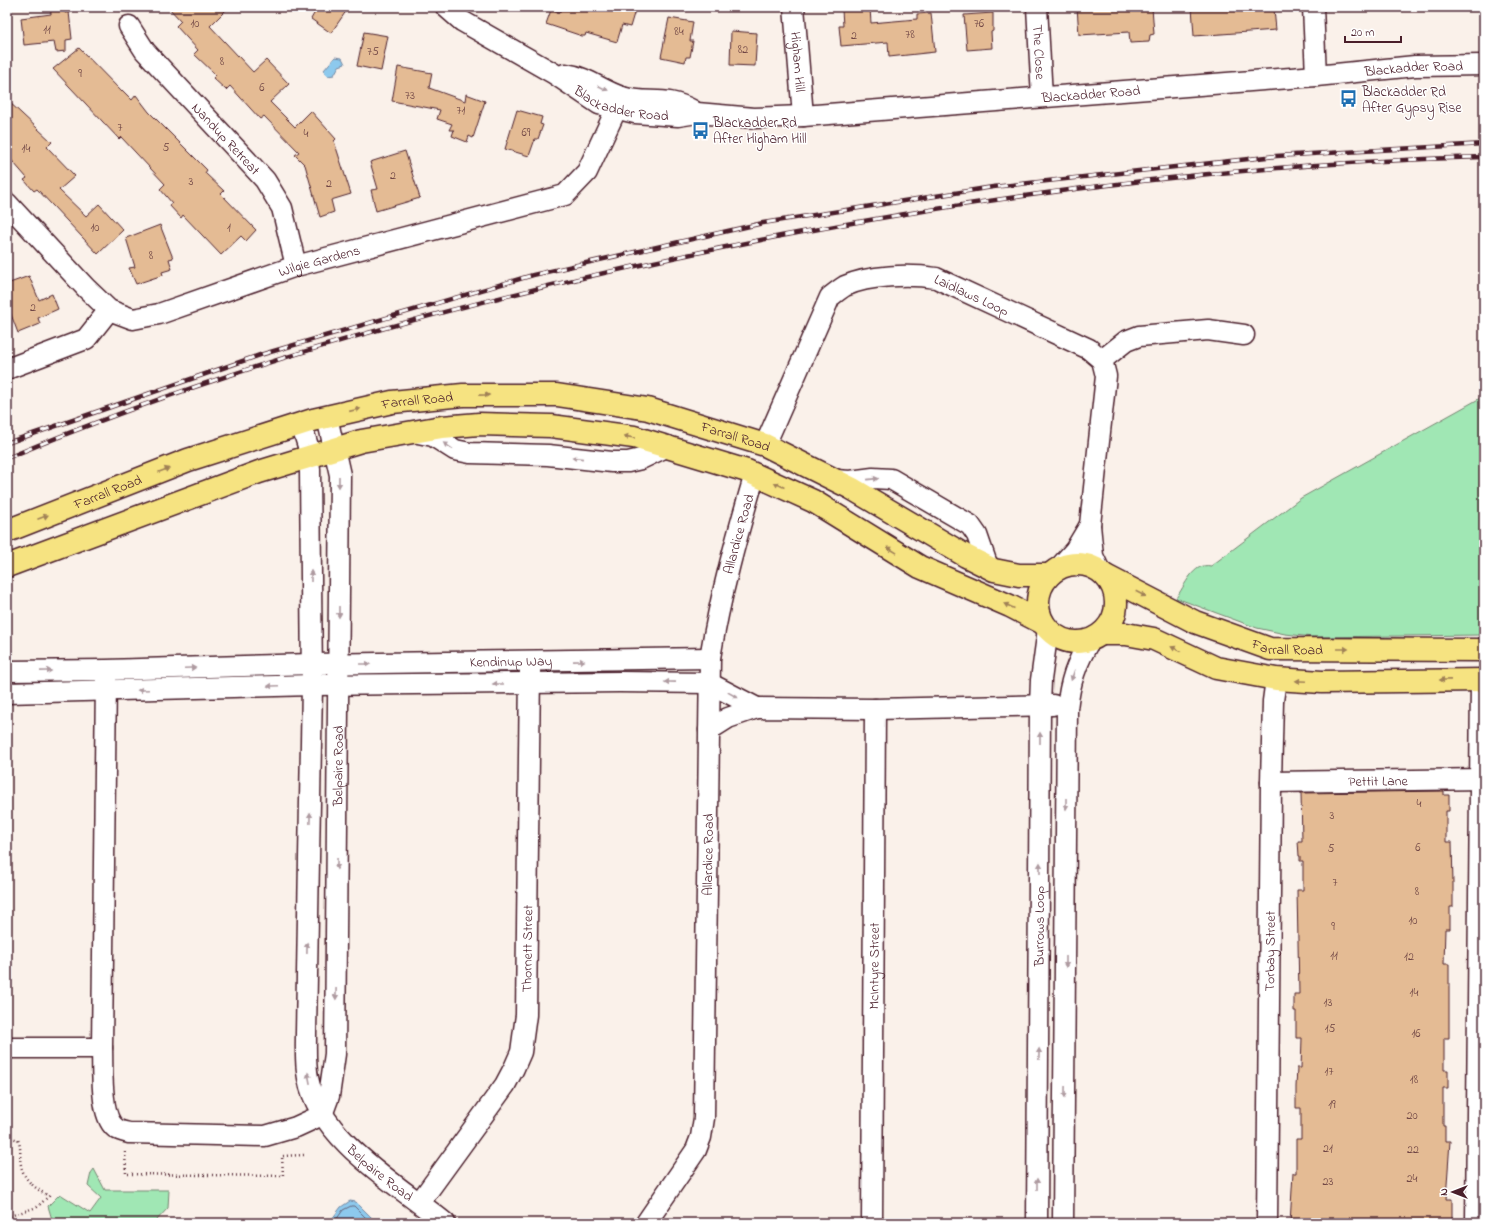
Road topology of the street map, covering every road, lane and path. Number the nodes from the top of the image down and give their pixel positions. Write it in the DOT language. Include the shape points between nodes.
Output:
graph roads {
  1 [pos="446,7"];
  2 [pos="794,7"];
  3 [pos="1037,7"];
  4 [pos="1313,7"];
  5 [pos="467,14"];
  6 [pos="129,26"];
  7 [pos="1484,65"];
  8 [pos="1316,76"];
  9 [pos="1042,97"];
  10 [pos="620,103"];
  11 [pos="803,116"];
  12 [pos="7,203"];
  13 [pos="296,266"];
  14 [pos="109,310"];
  15 [pos="1244,335"];
  16 [pos="1102,360"];
  17 [pos="7,369"];
  18 [pos="327,417"];
  19 [pos="301,424"];
  20 [pos="412,432"];
  21 [pos="765,445"];
  22 [pos="668,446"];
  23 [pos="334,449"];
  24 [pos="309,457"];
  25 [pos="755,474"];
  26 [pos="834,480"];
  27 [pos="1090,526"];
  28 [pos="110,527"];
  29 [pos="7,531"];
  30 [pos="7,553"];
  31 [pos="7,566"];
  32 [pos="988,567"];
  33 [pos="1054,571"];
  34 [pos="1103,574"];
  35 [pos="1046,626"];
  36 [pos="1096,637"];
  37 [pos="1484,650"];
  38 [pos="710,658"];
  39 [pos="619,660"];
  40 [pos="530,662"];
  41 [pos="312,664"];
  42 [pos="339,664"];
  43 [pos="430,664"];
  44 [pos="106,670"];
  45 [pos="7,671"];
  46 [pos="1276,679"];
  47 [pos="1482,680"];
  48 [pos="619,682"];
  49 [pos="709,683"];
  50 [pos="430,684"];
  51 [pos="530,684"];
  52 [pos="312,685"];
  53 [pos="339,685"];
  54 [pos="106,691"];
  55 [pos="7,692"];
  56 [pos="1067,703"];
  57 [pos="1040,706"];
  58 [pos="757,708"];
  59 [pos="875,709"];
  60 [pos="710,730"];
  61 [pos="1482,780"];
  62 [pos="1271,782"];
  63 [pos="1066,836"];
  64 [pos="1040,837"];
  65 [pos="1039,933"];
  66 [pos="1066,933"];
  67 [pos="1066,1028"];
  68 [pos="1039,1030"];
  69 [pos="7,1048"];
  70 [pos="102,1048"];
  71 [pos="322,1114"];
  72 [pos="1065,1125"];
  73 [pos="1037,1126"];
  74 [pos="7,1136"];
  75 [pos="420,1202"];
  76 [pos="7,1217"];
  77 [pos="445,1223"];
  78 [pos="646,1223"];
  79 [pos="872,1223"];
  80 [pos="1037,1223"];
  81 [pos="1063,1223"];
  82 [pos="1267,1223"];
  83 [pos="1476,1223"];
  1 -- 5 [label="street, Blackadder Road"];
  2 -- 11 [label="street, Higham Hill"];
  3 -- 9 [label="street, The Close"];
  4 -- 8 [label="street"];
  5 -- 10 [label="street, Blackadder Road" via="553,73 576,76"];
  6 -- 13 [label="street, Nandup Retreat" via="144,51 265,180 282,208"];
  7 -- 8 [label="street, Blackadder Road" via="1415,66"];
  8 -- 9 [label="street, Blackadder Road"];
  9 -- 11 [label="street, Blackadder Road"];
  10 -- 11 [label="street, Blackadder Road" via="680,103 697,112 754,118"];
  10 -- 13 [label="street, Wilgie Gardens" via="587,172 565,194"];
  12 -- 14 [label="street, Wilgie Gardens"];
  13 -- 14 [label="street, Wilgie Gardens" via="159,314 133,319"];
  14 -- 17 [label="street" via="86,339"];
  15 -- 16 [label="street" via="1208,330 1139,336 1126,341"];
  16 -- 21 [label="street, Laidlaws Loop" via="1089,349 936,278 918,275 863,280 844,286 830,297"];
  16 -- 27 [label="street" via="1106,376"];
  18 -- 19 [label="main road, Farrall Road"];
  18 -- 21 [label="main road, Farrall Road, one-way" via="392,402 463,395 557,395 648,408"];
  18 -- 23 [label="street, Belpaire Road"];
  19 -- 24 [label="street, Belpaire Road"];
  29 -- 19 [label="main road, Farrall Road, one-way" via="188,460"];
  22 -- 20 [label="main road, Farrall Road, one-way" via="634,437 551,426 479,424"];
  22 -- 20 [label="street, Farrall Road, one-way" via="641,459 612,462 548,455 470,453 455,450 434,436"];
  20 -- 23 [label="main road, Farrall Road" via="361,441"];
  21 -- 26 [label="main road, Farrall Road"];
  22 -- 25 [label="main road, Farrall Road"];
  23 -- 24 [label="main road, Farrall Road"];
  23 -- 42 [label="street, Belpaire Road, one-way" via="340,475"];
  24 -- 28 [label="main road, Farrall Road" via="259,472"];
  41 -- 24 [label="street, Belpaire Road, one-way"];
  35 -- 25 [label="main road, Farrall Road, one-way" via="1010,606 920,567 813,501"];
  25 -- 38 [label="street, Allardice Road" via="715,626"];
  26 -- 32 [label="main road, Farrall Road"];
  26 -- 32 [label="street, Farrall Road, one-way" via="891,479 970,526"];
  27 -- 33 [label="street" via="1075,550"];
  27 -- 34 [label="street" via="1093,556"];
  28 -- 30 [label="main road, Farrall Road" via="76,528"];
  28 -- 31 [label="main road, Farrall Road"];
  32 -- 33 [label="main road, Farrall Road" via="1019,575"];
  33 -- 34 [label="main road" via="1071,564 1084,564"];
  33 -- 35 [label="main road" via="1042,585 1038,597 1038,611"];
  34 -- 36 [label="main road" via="1113,586 1116,611 1111,624"];
  34 -- 37 [label="main road, Farrall Road, one-way" via="1195,622 1270,649"];
  35 -- 36 [label="main road" via="1052,634 1077,643"];
  35 -- 57 [label="street, Burrows Loop"];
  46 -- 36 [label="main road, one-way" via="1216,668 1154,638 1126,634"];
  36 -- 56 [label="street, Burrows Loop, one-way" via="1075,668"];
  38 -- 39 [label="street, Kendinup Way"];
  38 -- 49 [label="street, Allardice Road"];
  40 -- 39 [label="street, Kendinup Way, one-way"];
  39 -- 48 [label="street"];
  40 -- 43 [label="street, Kendinup Way"];
  40 -- 51 [label="street, Thornett Street"];
  41 -- 42 [label="street, Kendinup Way"];
  44 -- 41 [label="street, Kendinup Way, one-way"];
  41 -- 52 [label="street, Belpaire Road"];
  42 -- 43 [label="street, Kendinup Way, one-way"];
  42 -- 53 [label="street, Belpaire Road"];
  43 -- 50 [label="street"];
  45 -- 44 [label="street, Kendinup Way, one-way"];
  44 -- 54 [label="street"];
  47 -- 46 [label="main road, one-way" via="1322,682"];
  46 -- 62 [label="street, Torbay Street"];
  47 -- 61 [label="street"];
  49 -- 48 [label="street, Kendinup Way, one-way"];
  48 -- 51 [label="street, Kendinup Way"];
  49 -- 58 [label="street, one-way"];
  49 -- 60 [label="street, Allardice Road"];
  51 -- 50 [label="street, Kendinup Way, one-way"];
  50 -- 53 [label="street, Kendinup Way"];
  51 -- 75 [label="street, Thornett Street" via="526,1015 521,1052 505,1085"];
  52 -- 53 [label="street, Kendinup Way"];
  52 -- 54 [label="street, Kendinup Way, one-way"];
  71 -- 52 [label="street, Belpaire Road, one-way" via="308,1079 306,1055"];
  53 -- 71 [label="street, Belpaire Road, one-way" via="335,1054 329,1096"];
  54 -- 55 [label="street, Kendinup Way"];
  54 -- 70 [label="street"];
  56 -- 57 [label="street"];
  56 -- 63 [label="street, Burrows Loop, one-way"];
  57 -- 59 [label="street"];
  64 -- 57 [label="street, Burrows Loop, one-way"];
  58 -- 59 [label="street"];
  58 -- 60 [label="street" via="728,718"];
  59 -- 79 [label="street, McIntyre Street"];
  60 -- 78 [label="street, Allardice Road" via="704,1118 696,1150"];
  61 -- 62 [label="street, Pettit Lane"];
  61 -- 83 [label="street"];
  62 -- 82 [label="street, Torbay Street"];
  63 -- 64 [label="street"];
  63 -- 66 [label="street, Burrows Loop"];
  65 -- 64 [label="street, Burrows Loop, one-way"];
  65 -- 66 [label="street"];
  65 -- 68 [label="street, Burrows Loop"];
  66 -- 67 [label="street, Burrows Loop, one-way"];
  67 -- 68 [label="street"];
  67 -- 72 [label="street, Burrows Loop, one-way"];
  73 -- 68 [label="street, Burrows Loop, one-way"];
  69 -- 70 [label="street"];
  70 -- 71 [label="street" via="105,1108 109,1121 116,1129 128,1134 265,1136 296,1127"];
  71 -- 75 [label="street, Belpaire Road" via="348,1147"];
  72 -- 73 [label="street"];
  72 -- 81 [label="street, Burrows Loop"];
  80 -- 73 [label="street, Burrows Loop, one-way"];
  74 -- 76 [label="path" via="18,1140 21,1147 21,1165 32,1186 49,1196 37,1207"];
  75 -- 77 [label="street, Belpaire Road"];
}
